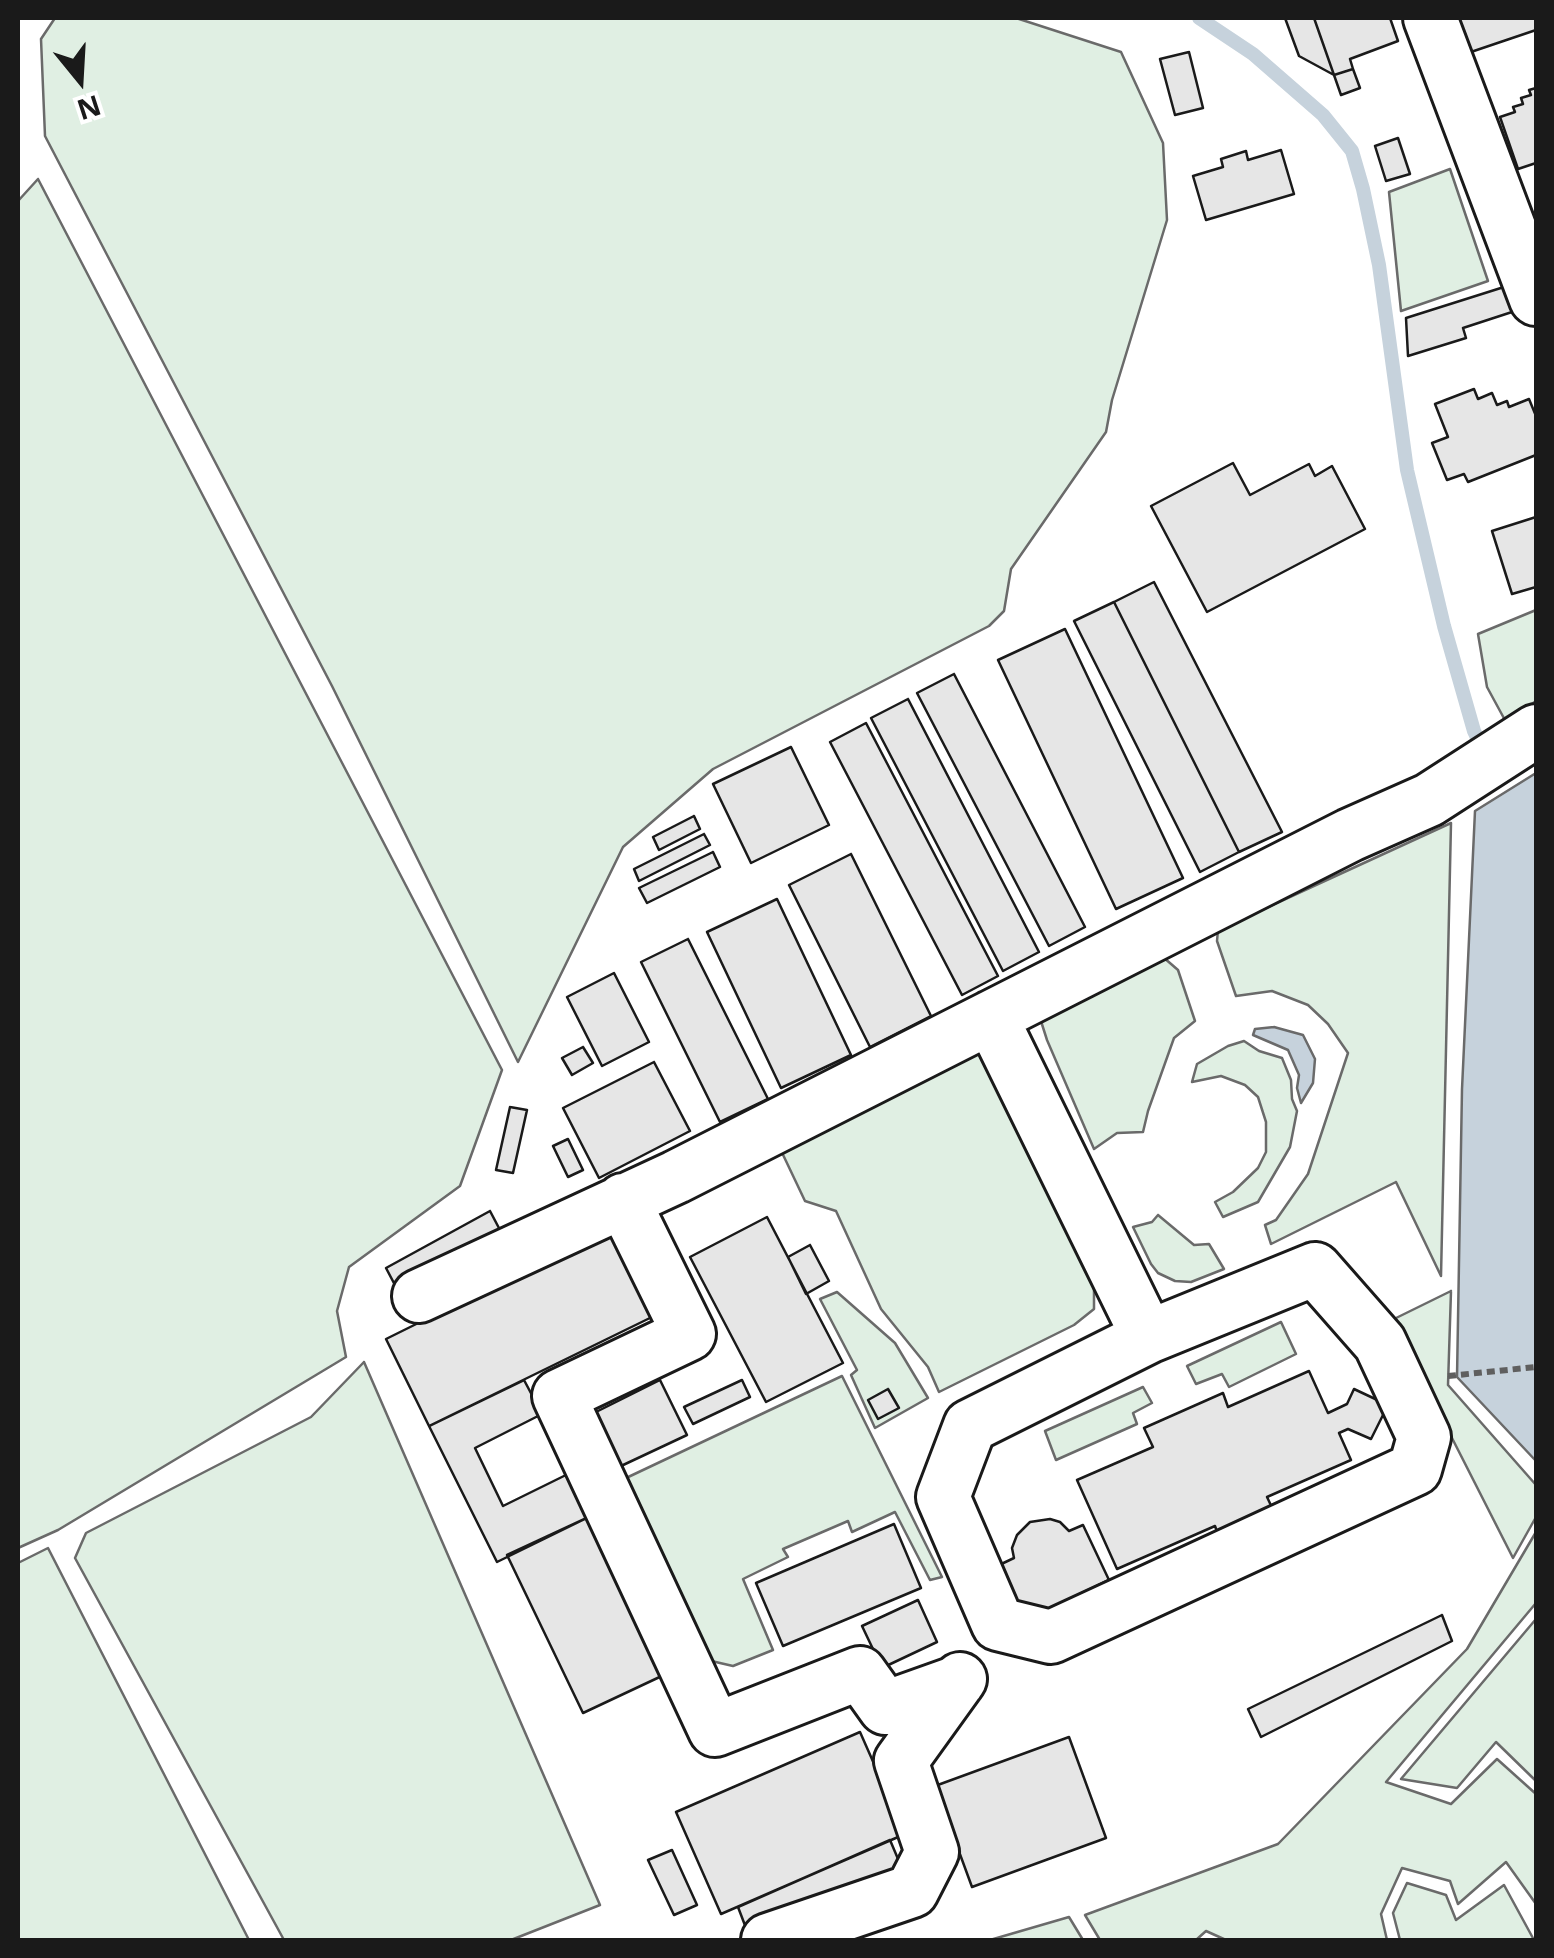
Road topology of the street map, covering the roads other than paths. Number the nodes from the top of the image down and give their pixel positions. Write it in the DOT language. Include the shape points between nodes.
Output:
graph roads {
  1 [pos="1430,18"];
  2 [pos="1536,298"];
  3 [pos="1536,731"];
  4 [pos="991,1017"];
  5 [pos="623,1200"];
  6 [pos="419,1296"];
  7 [pos="1148,1338"];
  8 [pos="998,1624"];
  9 [pos="958,1682"];
  10 [pos="768,1940"];
  1 -- 2 [label="street"];
  3 -- 4 [label="street" via="1428,800"];
  4 -- 5 [label="street"];
  4 -- 7 [label="street"];
  5 -- 6 [label="street"];
  5 -- 9 [label="street" via="689,1334 559,1396 715,1730 860,1673 885,1708"];
  7 -- 8 [label="street" via="970,1426 943,1497"];
  7 -- 8 [label="street" via="1315,1268 1380,1343 1424,1438 1415,1469 1050,1637"];
  8 -- 9 [label="street"];
  9 -- 10 [label="street" via="901,1761 932,1852 912,1892"];
}
